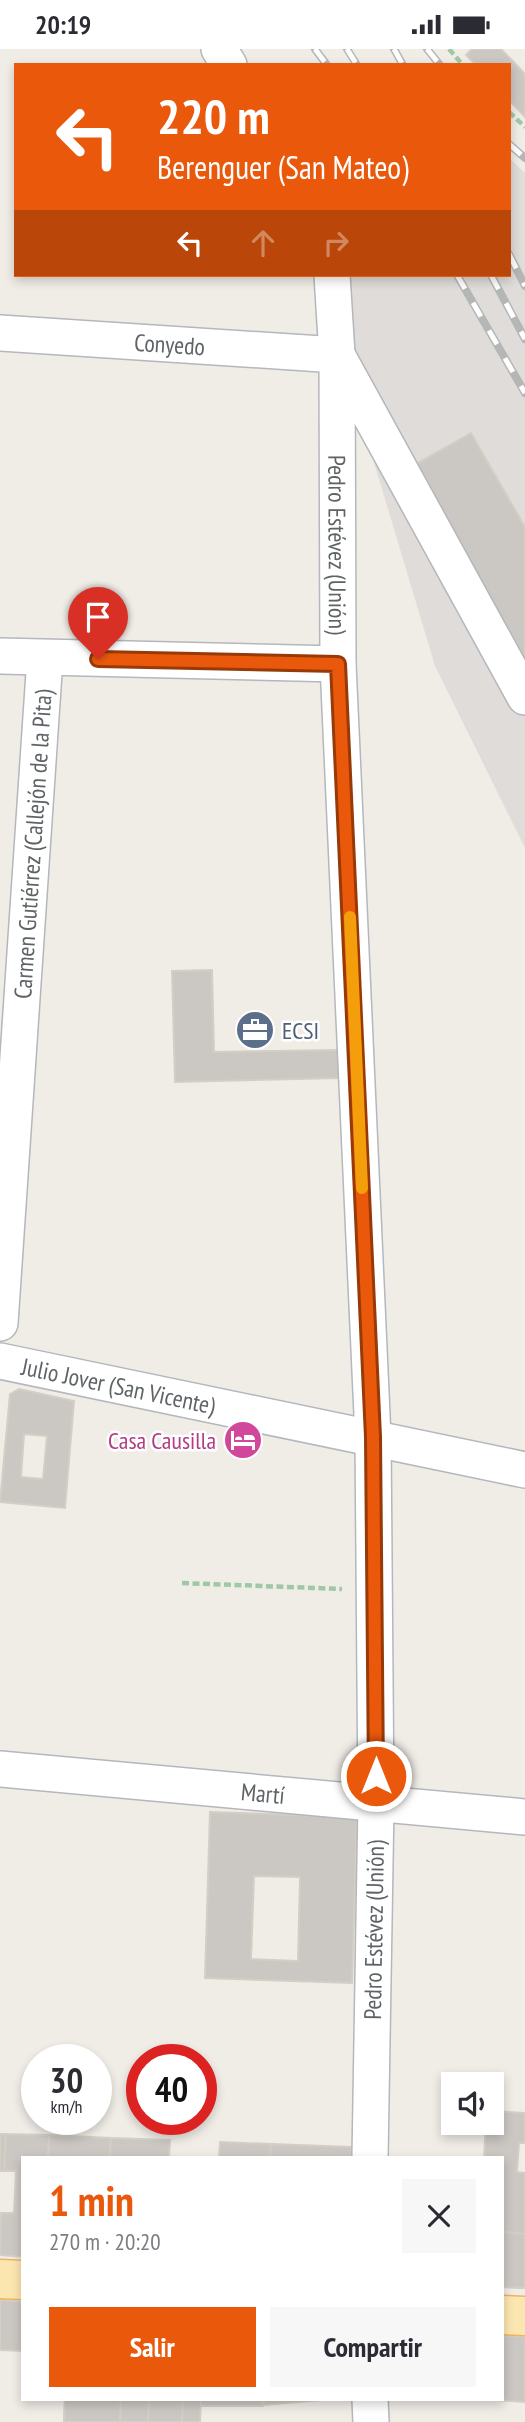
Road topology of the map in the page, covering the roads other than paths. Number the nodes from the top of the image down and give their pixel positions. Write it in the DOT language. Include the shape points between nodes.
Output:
graph roads {
  1 [pos="332,277"];
  2 [pos="0,333"];
  3 [pos="337,355"];
  4 [pos="0,656"];
  5 [pos="45,658"];
  6 [pos="338,664"];
  7 [pos="525,697"];
  8 [pos="0,1323"];
  9 [pos="0,1361"];
  10 [pos="373,1437"];
  11 [pos="525,1470"];
  12 [pos="0,1769"];
  13 [pos="376,1803"];
  14 [pos="525,1817"];
  15 [pos="370,2156"];
  16 [pos="0,2279"];
  17 [pos="21,2280"];
  18 [pos="504,2315"];
  19 [pos="525,2316"];
  20 [pos="370,2401"];
  21 [pos="371,2422"];
  1 -- 3 [label="street, Pedro Estévez (Unión)"];
  2 -- 3 [label="street, Conyedo"];
  3 -- 6 [label="street, Pedro Estévez (Unión)"];
  3 -- 7 [label="street"];
  4 -- 5 [label="street"];
  5 -- 6 [label="street"];
  5 -- 8 [label="street, Carmen Gutiérrez (Callejón de la Pita)"];
  6 -- 10 [label="street, Pedro Estévez (Unión)"];
  9 -- 10 [label="street, Julio Jover (San Vicente)"];
  10 -- 11 [label="street, Julio Jover (San Vicente)"];
  10 -- 13 [label="street, Pedro Estévez (Unión)"];
  12 -- 13 [label="street, Martí"];
  13 -- 14 [label="street, Martí"];
  13 -- 15 [label="street, Pedro Estévez (Unión)"];
  16 -- 17 [label="main road"];
  18 -- 19 [label="main road"];
  20 -- 21 [label="street"];
}
